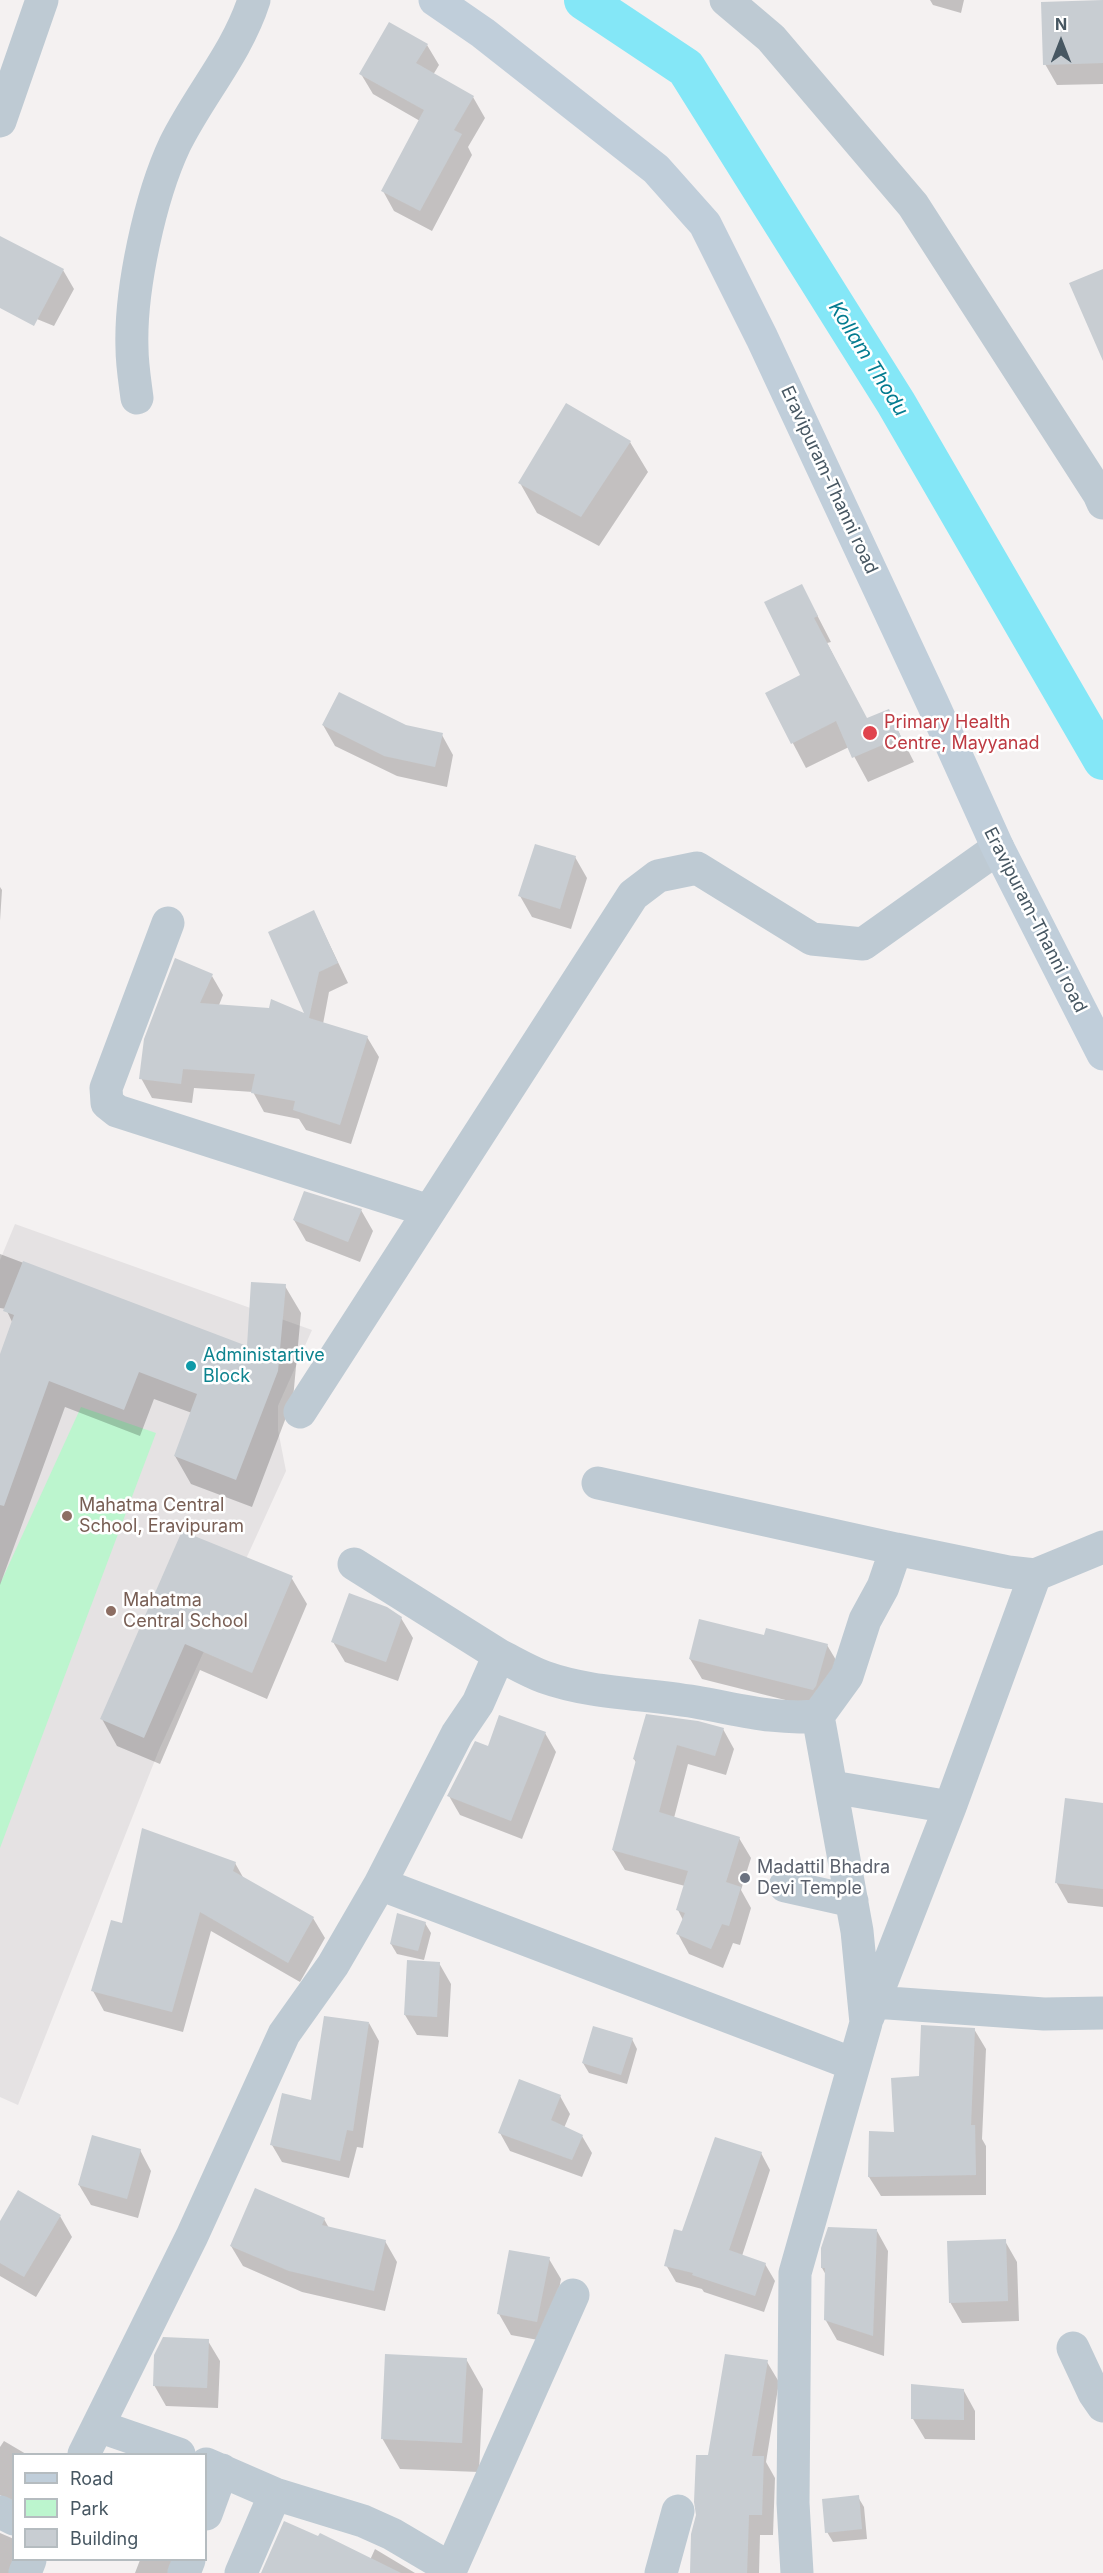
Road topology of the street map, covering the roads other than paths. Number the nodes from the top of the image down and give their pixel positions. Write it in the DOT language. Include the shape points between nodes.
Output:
graph roads {
  1 [pos="42,0"];
  2 [pos="254,0"];
  3 [pos="435,0"];
  4 [pos="726,0"];
  5 [pos="0,121"];
  6 [pos="137,398"];
  7 [pos="1103,503"];
  8 [pos="998,848"];
  9 [pos="168,922"];
  10 [pos="1103,1054"];
  11 [pos="429,1211"];
  12 [pos="300,1412"];
  13 [pos="598,1483"];
  14 [pos="1103,1547"];
  15 [pos="896,1549"];
  16 [pos="354,1564"];
  17 [pos="1035,1575"];
  18 [pos="498,1655"];
  19 [pos="818,1716"];
  20 [pos="832,1787"];
  21 [pos="950,1807"];
  22 [pos="380,1884"];
  23 [pos="785,1886"];
  24 [pos="852,1901"];
  25 [pos="870,2012"];
  26 [pos="1103,2013"];
  27 [pos="853,2064"];
  28 [pos="573,2295"];
  29 [pos="1073,2348"];
  30 [pos="1103,2406"];
  31 [pos="91,2440"];
  32 [pos="173,2453"];
  33 [pos="214,2467"];
  34 [pos="275,2494"];
  35 [pos="207,2508"];
  36 [pos="678,2511"];
  37 [pos="443,2569"];
  38 [pos="241,2573"];
  39 [pos="661,2573"];
  40 [pos="797,2573"];
  1 -- 5 [label="street"];
  2 -- 6 [label="street" via="220,72 175,145 162,178 135,292 132,348"];
  3 -- 8 [label="main road, Eravipuram-Thanni road" via="656,169 705,224 772,359"];
  4 -- 7 [label="street" via="771,38 913,205"];
  8 -- 10 [label="main road, Eravipuram-Thanni road"];
  8 -- 11 [label="street" via="863,944 812,939 697,868 658,876 633,895"];
  9 -- 11 [label="street" via="106,1088 108,1103 117,1111"];
  11 -- 12 [label="street"];
  13 -- 15 [label="street"];
  14 -- 17 [label="street"];
  15 -- 17 [label="street"];
  15 -- 19 [label="street" via="883,1587 865,1620 847,1676"];
  16 -- 18 [label="street"];
  17 -- 21 [label="street"];
  18 -- 19 [label="street" via="544,1677 586,1687 702,1703 741,1713"];
  18 -- 22 [label="street" via="478,1703 457,1734"];
  19 -- 20 [label="street"];
  20 -- 21 [label="street"];
  20 -- 24 [label="street"];
  21 -- 25 [label="street"];
  22 -- 27 [label="street"];
  22 -- 31 [label="street" via="333,1965 284,2034 182,2256"];
  23 -- 24 [label="street"];
  24 -- 25 [label="street"];
  25 -- 26 [label="street"];
  25 -- 27 [label="street"];
  27 -- 40 [label="street" via="795,2273 793,2503"];
  28 -- 37 [label="street"];
  29 -- 30 [label="street"];
  31 -- 32 [label="street"];
  33 -- 34 [label="street"];
  33 -- 35 [label="street"];
  34 -- 37 [label="street" via="363,2521 392,2534"];
  34 -- 38 [label="street"];
  36 -- 39 [label="street"];
}
